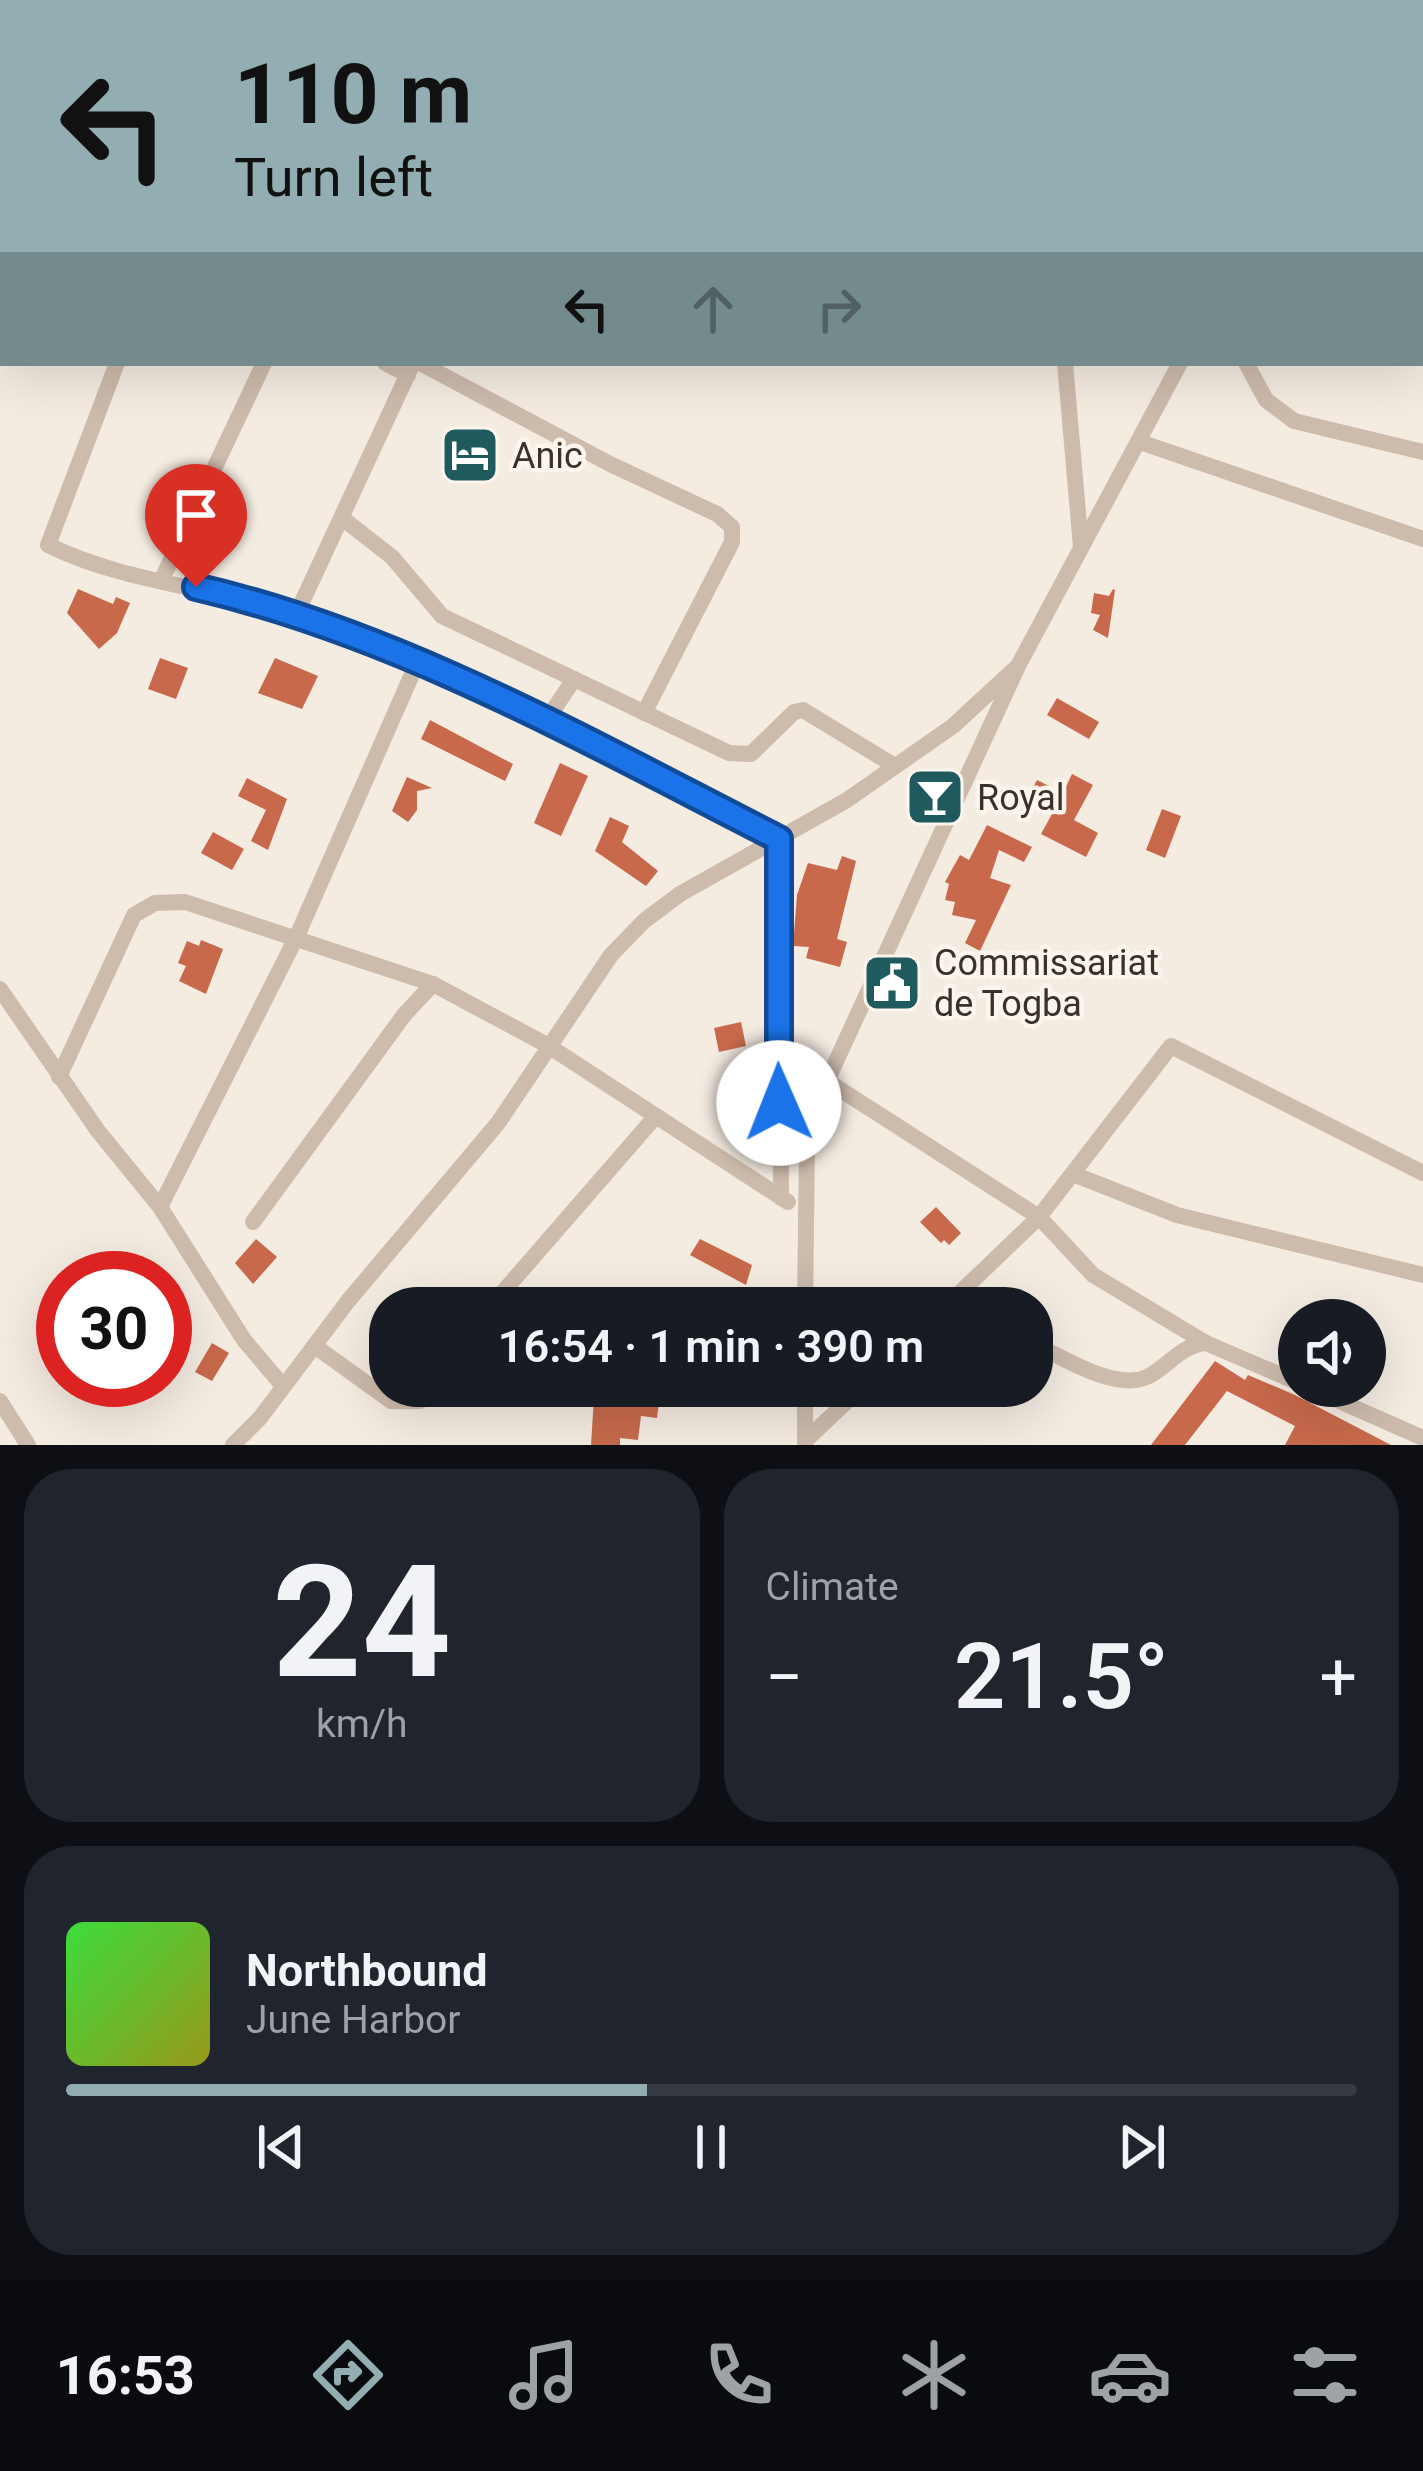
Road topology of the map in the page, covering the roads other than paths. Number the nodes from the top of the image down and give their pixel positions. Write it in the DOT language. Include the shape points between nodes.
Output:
graph roads {
  1 [pos="116,366"];
  2 [pos="263,366"];
  3 [pos="1065,366"];
  4 [pos="1178,366"];
  5 [pos="1248,366"];
  6 [pos="414,367"];
  7 [pos="1140,442"];
  8 [pos="1423,452"];
  9 [pos="342,518"];
  10 [pos="1423,539"];
  11 [pos="1081,548"];
  12 [pos="162,579"];
  13 [pos="296,615"];
  14 [pos="417,663"];
  15 [pos="1018,666"];
  16 [pos="574,679"];
  17 [pos="644,713"];
  18 [pos="546,721"];
  19 [pos="895,766"];
  20 [pos="779,839"];
  21 [pos="297,936"];
  22 [pos="433,984"];
  23 [pos="0,989"];
  24 [pos="547,1045"];
  25 [pos="778,1073"];
  26 [pos="59,1077"];
  27 [pos="827,1081"];
  28 [pos="656,1116"];
  29 [pos="1423,1173"];
  30 [pos="1073,1174"];
  31 [pos="781,1198"];
  32 [pos="160,1207"];
  33 [pos="805,1213"];
  34 [pos="1039,1216"];
  35 [pos="253,1222"];
  36 [pos="1423,1275"];
  37 [pos="506,1287"];
  38 [pos="805,1287"];
  39 [pos="967,1287"];
  40 [pos="1206,1342"];
  41 [pos="316,1347"];
  42 [pos="1053,1352"];
  43 [pos="1278,1374"];
  44 [pos="369,1385"];
  45 [pos="283,1386"];
  46 [pos="0,1401"];
  47 [pos="805,1407"];
  48 [pos="842,1407"];
  49 [pos="1352,1407"];
  50 [pos="1423,1438"];
  51 [pos="806,1443"];
  52 [pos="28,1445"];
  53 [pos="233,1445"];
  1 -- 12 [label="street" via="48,545"];
  2 -- 12 [label="street"];
  3 -- 11 [label="street"];
  4 -- 7 [label="street"];
  5 -- 8 [label="street" via="1267,400 1294,422"];
  6 -- 9 [label="street"];
  6 -- 17 [label="street" via="732,527 732,542"];
  7 -- 10 [label="street"];
  7 -- 11 [label="street"];
  9 -- 13 [label="street"];
  9 -- 16 [label="street" via="392,556 442,616"];
  11 -- 15 [label="street"];
  12 -- 13 [label="street"];
  13 -- 14 [label="street"];
  14 -- 18 [label="street"];
  14 -- 21 [label="street"];
  15 -- 19 [label="street"];
  15 -- 27 [label="street"];
  16 -- 17 [label="street"];
  16 -- 18 [label="street"];
  17 -- 19 [label="street" via="739,756 794,712 812,711"];
  18 -- 20 [label="street"];
  19 -- 20 [label="street"];
  20 -- 24 [label="street" via="644,921"];
  20 -- 25 [label="street"];
  21 -- 22 [label="street"];
  21 -- 26 [label="street" via="184,902 155,903 134,915"];
  21 -- 32 [label="street"];
  22 -- 24 [label="street"];
  22 -- 35 [label="street"];
  23 -- 26 [label="street"];
  24 -- 28 [label="street"];
  24 -- 41 [label="street" via="499,1123"];
  25 -- 27 [label="street"];
  25 -- 31 [label="street"];
  26 -- 32 [label="street"];
  27 -- 33 [label="street" via="807,1144"];
  27 -- 34 [label="street"];
  28 -- 31 [label="street"];
  28 -- 37 [label="street"];
  29 -- 30 [label="street" via="1171,1046"];
  30 -- 34 [label="street"];
  30 -- 36 [label="street" via="1177,1215"];
  31 -- 33 [label="street"];
  32 -- 45 [label="street" via="219,1305"];
  33 -- 38 [label="street"];
  34 -- 39 [label="street"];
  34 -- 40 [label="street" via="1093,1275"];
  40 -- 42 [label="street" via="1132,1382"];
  40 -- 43 [label="street"];
  41 -- 44 [label="street"];
  41 -- 45 [label="street"];
  45 -- 53 [label="street"];
  46 -- 52 [label="street"];
  47 -- 51 [label="street"];
  48 -- 51 [label="street"];
  49 -- 50 [label="street"];
}
